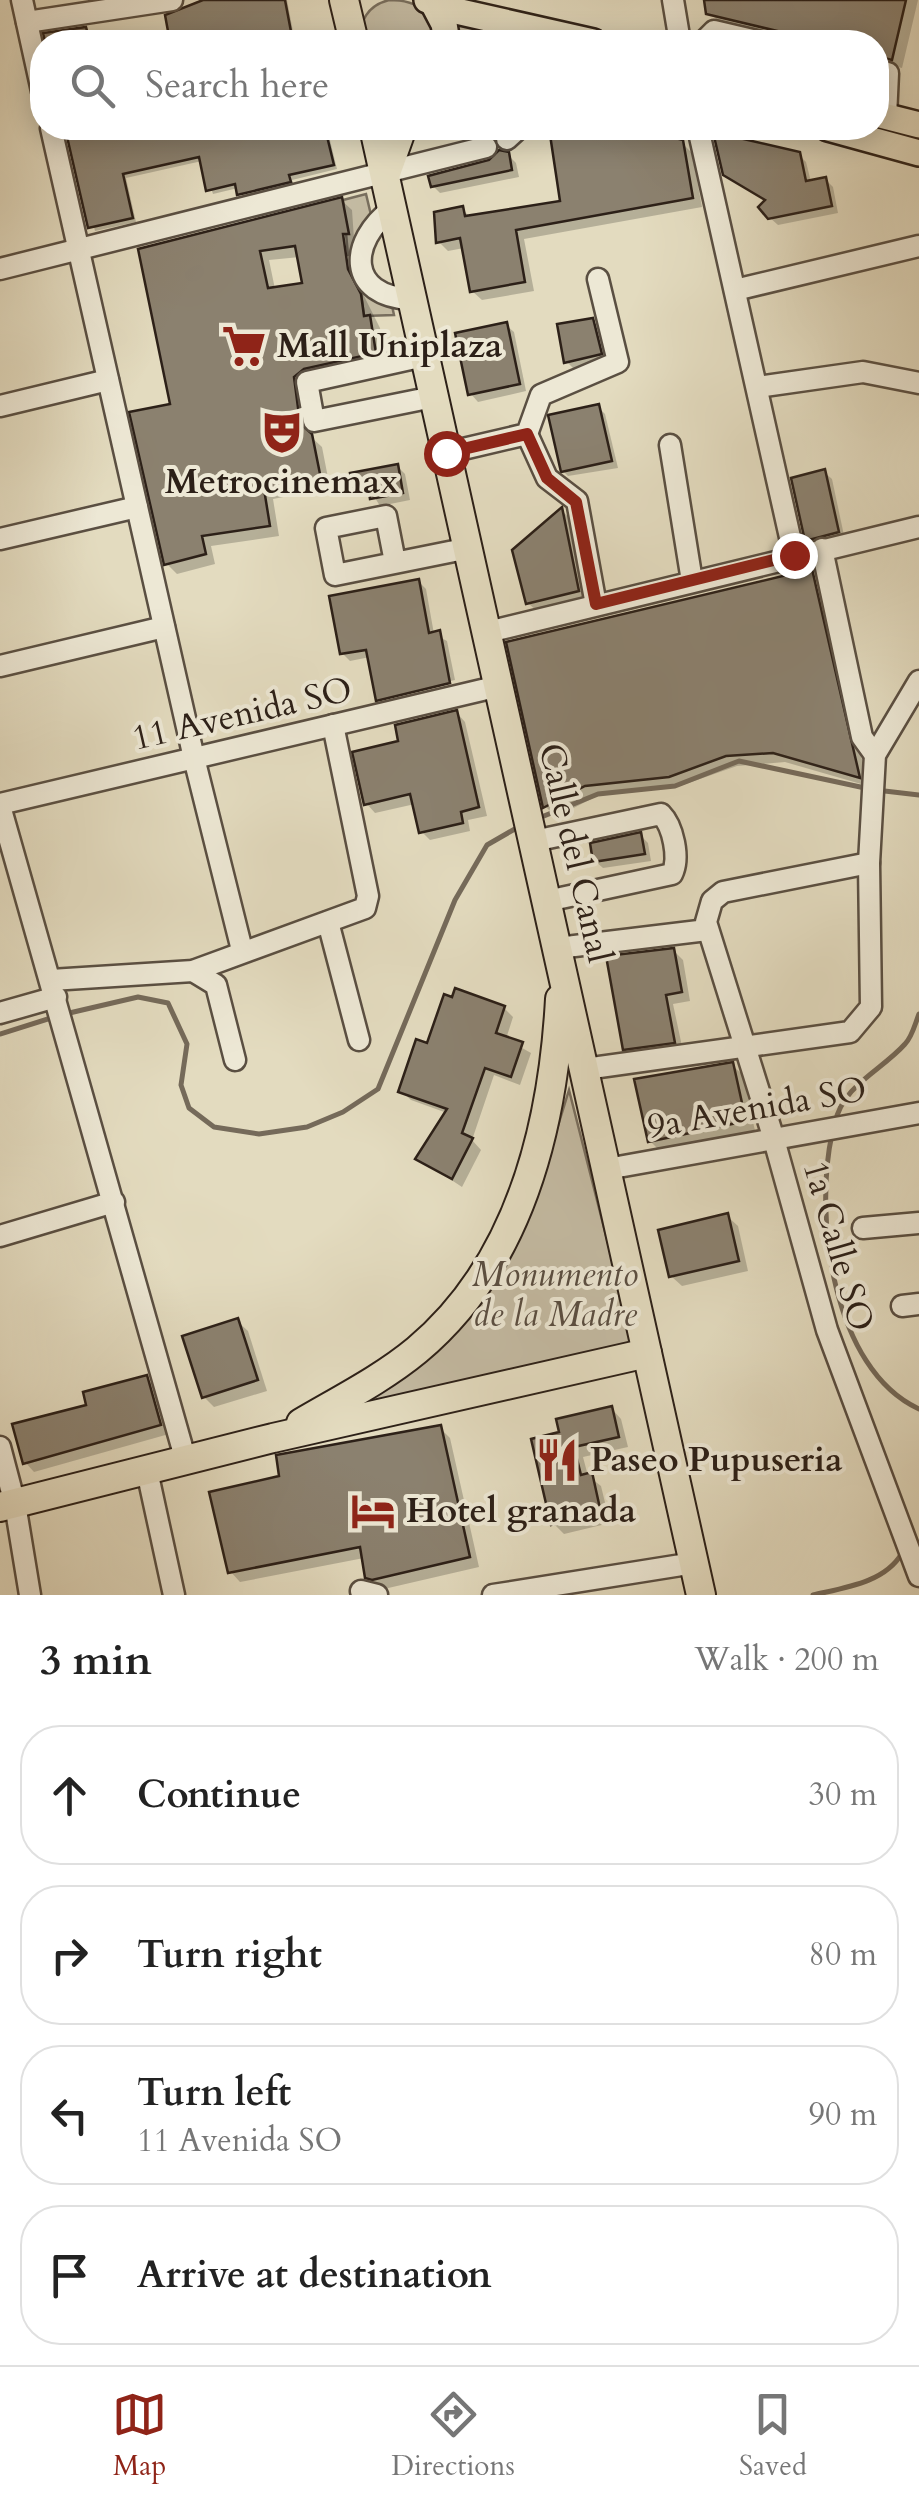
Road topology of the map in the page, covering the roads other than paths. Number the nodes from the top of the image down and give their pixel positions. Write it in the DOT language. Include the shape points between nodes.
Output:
graph roads {
  1 [pos="22,0"];
  2 [pos="172,0"];
  3 [pos="672,0"];
  4 [pos="430,2"];
  5 [pos="27,22"];
  6 [pos="445,30"];
  7 [pos="543,30"];
  8 [pos="678,30"];
  9 [pos="30,36"];
  10 [pos="889,117"];
  11 [pos="919,125"];
  12 [pos="54,140"];
  13 [pos="377,140"];
  14 [pos="398,140"];
  15 [pos="701,140"];
  16 [pos="872,140"];
  17 [pos="486,147"];
  18 [pos="919,153"];
  19 [pos="385,175"];
  20 [pos="392,208"];
  21 [pos="919,246"];
  22 [pos="78,249"];
  23 [pos="0,268"];
  24 [pos="598,279"];
  25 [pos="735,290"];
  26 [pos="412,299"];
  27 [pos="424,356"];
  28 [pos="108,380"];
  29 [pos="919,383"];
  30 [pos="758,387"];
  31 [pos="433,397"];
  32 [pos="0,406"];
  33 [pos="527,434"];
  34 [pos="670,445"];
  35 [pos="446,453"];
  36 [pos="137,507"];
  37 [pos="919,527"];
  38 [pos="0,540"];
  39 [pos="468,548"];
  40 [pos="822,549"];
  41 [pos="794,555"];
  42 [pos="395,562"];
  43 [pos="692,580"];
  44 [pos="596,604"];
  45 [pos="164,627"];
  46 [pos="488,632"];
  47 [pos="0,666"];
  48 [pos="919,681"];
  49 [pos="499,686"];
  50 [pos="333,725"];
  51 [pos="875,755"];
  52 [pos="194,758"];
  53 [pos="0,805"];
  54 [pos="531,827"];
  55 [pos="868,864"];
  56 [pos="547,900"];
  57 [pos="328,922"];
  58 [pos="707,930"];
  59 [pos="242,950"];
  60 [pos="560,956"];
  61 [pos="192,970"];
  62 [pos="58,1004"];
  63 [pos="0,1012"];
  64 [pos="359,1040"];
  65 [pos="745,1048"];
  66 [pos="235,1060"];
  67 [pos="584,1069"];
  68 [pos="919,1112"];
  69 [pos="773,1136"];
  70 [pos="606,1168"];
  71 [pos="114,1202"];
  72 [pos="919,1222"];
  73 [pos="862,1228"];
  74 [pos="0,1236"];
  75 [pos="647,1353"];
  76 [pos="274,1438"];
  77 [pos="0,1446"];
  78 [pos="186,1461"];
  79 [pos="147,1471"];
  80 [pos="8,1505"];
  81 [pos="694,1563"];
  82 [pos="916,1567"];
  83 [pos="30,1595"];
  84 [pos="174,1595"];
  85 [pos="492,1595"];
  86 [pos="701,1595"];
  1 -- 5 [label="street"];
  2 -- 5 [label="street"];
  3 -- 8 [label="street"];
  4 -- 6 [label="main road"];
  4 -- 7 [label="main road"];
  5 -- 9 [label="street"];
  10 -- 11 [label="main road"];
  12 -- 22 [label="street"];
  13 -- 19 [label="highway, Calle del Canal"];
  14 -- 19 [label="highway"];
  15 -- 25 [label="street"];
  16 -- 18 [label="main road"];
  17 -- 19 [label="street"];
  19 -- 20 [label="highway, Calle del Canal"];
  19 -- 22 [label="street"];
  20 -- 26 [label="highway, Calle del Canal"];
  20 -- 26 [label="street" via="372,226 359,260 377,291"];
  21 -- 25 [label="street"];
  22 -- 23 [label="street"];
  22 -- 28 [label="street"];
  24 -- 33 [label="street" via="618,362 541,396"];
  25 -- 30 [label="street"];
  26 -- 27 [label="highway, Calle del Canal"];
  27 -- 31 [label="highway, Calle del Canal"];
  27 -- 31 [label="street" via="307,382 314,421"];
  28 -- 32 [label="street"];
  28 -- 36 [label="street"];
  29 -- 30 [label="street" via="863,372"];
  30 -- 41 [label="street"];
  31 -- 35 [label="highway, Calle del Canal"];
  33 -- 35 [label="street"];
  33 -- 44 [label="street" via="547,478 576,502"];
  34 -- 43 [label="street"];
  35 -- 39 [label="highway, Calle del Canal"];
  36 -- 38 [label="street"];
  36 -- 45 [label="street"];
  37 -- 40 [label="street"];
  39 -- 42 [label="street"];
  39 -- 46 [label="highway, Calle del Canal"];
  40 -- 41 [label="street"];
  40 -- 51 [label="street" via="862,737"];
  41 -- 43 [label="street"];
  43 -- 44 [label="street"];
  44 -- 46 [label="street"];
  45 -- 47 [label="street"];
  45 -- 52 [label="street"];
  46 -- 49 [label="highway, Calle del Canal"];
  48 -- 51 [label="street"];
  49 -- 50 [label="street, 11 Avenida SO"];
  49 -- 54 [label="highway, Calle del Canal"];
  50 -- 52 [label="street, 11 Avenida SO"];
  50 -- 57 [label="street" via="368,896 365,908"];
  51 -- 55 [label="street"];
  52 -- 53 [label="street, 11 Avenida SO"];
  52 -- 59 [label="street"];
  53 -- 62 [label="street"];
  54 -- 56 [label="highway, Calle del Canal"];
  54 -- 56 [label="street" via="662,814 673,846 672,874"];
  55 -- 58 [label="street" via="723,892 708,908"];
  55 -- 65 [label="street" via="871,1007 863,1020 850,1032"];
  56 -- 60 [label="highway, Calle del Canal"];
  57 -- 59 [label="street"];
  57 -- 64 [label="street"];
  58 -- 60 [label="street"];
  58 -- 65 [label="street, 1a Calle SO"];
  59 -- 61 [label="street"];
  60 -- 67 [label="highway, Calle del Canal"];
  60 -- 76 [label="highway" via="552,1084 538,1156 508,1232 468,1294 418,1349"];
  61 -- 62 [label="street"];
  61 -- 66 [label="street" via="216,985"];
  62 -- 63 [label="street"];
  62 -- 71 [label="street"];
  65 -- 67 [label="street"];
  65 -- 69 [label="street, 1a Calle SO"];
  67 -- 70 [label="highway, Calle del Canal"];
  68 -- 69 [label="street, 9a Avenida SO"];
  69 -- 70 [label="street, 9a Avenida SO"];
  69 -- 82 [label="street, 1a Calle SO" via="827,1330"];
  70 -- 75 [label="highway, Calle del Canal"];
  71 -- 74 [label="street"];
  71 -- 78 [label="street"];
  72 -- 73 [label="street"];
  75 -- 76 [label="highway"];
  75 -- 81 [label="highway, Calle del Canal"];
  76 -- 78 [label="highway"];
  77 -- 80 [label="street"];
  78 -- 79 [label="highway"];
  79 -- 80 [label="highway"];
  79 -- 84 [label="street"];
  80 -- 83 [label="street"];
  81 -- 85 [label="street"];
  81 -- 86 [label="highway, Calle del Canal"];
}
